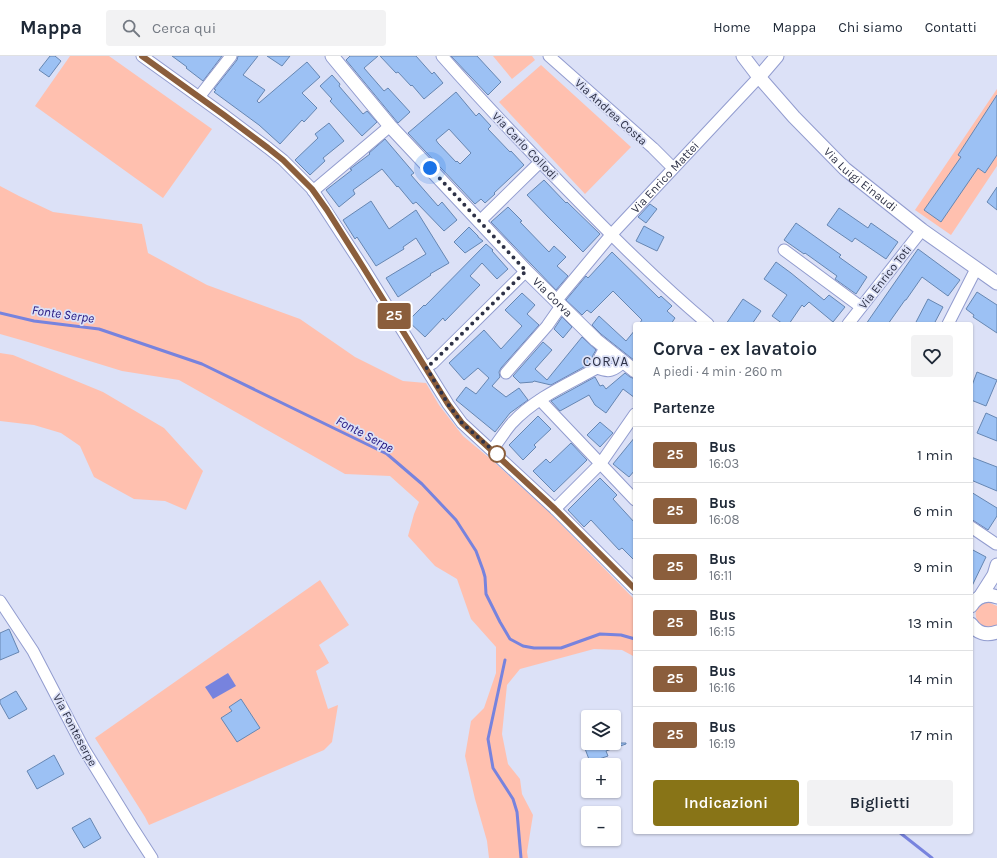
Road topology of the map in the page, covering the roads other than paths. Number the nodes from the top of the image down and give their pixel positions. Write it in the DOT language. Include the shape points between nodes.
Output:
graph roads {
  1 [pos="142,56"];
  2 [pos="231,56"];
  3 [pos="442,56"];
  4 [pos="549,56"];
  5 [pos="743,56"];
  6 [pos="777,56"];
  7 [pos="336,57"];
  8 [pos="759,76"];
  9 [pos="199,97"];
  10 [pos="390,126"];
  11 [pos="540,162"];
  12 [pos="673,168"];
  13 [pos="313,191"];
  14 [pos="480,222"];
  15 [pos="922,230"];
  16 [pos="611,235"];
  17 [pos="784,250"];
  18 [pos="976,268"];
  19 [pos="526,271"];
  20 [pos="997,283"];
  21 [pos="559,303"];
  22 [pos="861,307"];
  23 [pos="706,322"];
  24 [pos="850,322"];
  25 [pos="949,322"];
  26 [pos="605,348"];
  27 [pos="623,362"];
  28 [pos="426,367"];
  29 [pos="597,368"];
  30 [pos="633,370"];
  31 [pos="506,373"];
  32 [pos="540,400"];
  33 [pos="633,417"];
  34 [pos="492,450"];
  35 [pos="601,463"];
  36 [pos="633,498"];
  37 [pos="555,509"];
  38 [pos="973,528"];
  39 [pos="996,544"];
  40 [pos="995,570"];
  41 [pos="633,587"];
  42 [pos="997,597"];
  43 [pos="0,601"];
  44 [pos="973,602"];
  45 [pos="973,627"];
  46 [pos="997,632"];
  47 [pos="152,858"];
  1 -- 9 [label="street"];
  2 -- 9 [label="street"];
  3 -- 11 [label="street, Via Carlo Collodi"];
  4 -- 12 [label="street, Via Andrea Costa"];
  5 -- 8 [label="street, Via Luigi Einaudi"];
  6 -- 8 [label="street, Via Enrico Mattei"];
  7 -- 10 [label="street, Via Corva"];
  8 -- 12 [label="street, Via Enrico Mattei"];
  8 -- 15 [label="street, Via Luigi Einaudi" via="794,117 845,169"];
  9 -- 13 [label="street" via="283,160"];
  10 -- 13 [label="street"];
  10 -- 14 [label="street, Via Corva"];
  11 -- 14 [label="street"];
  11 -- 16 [label="street, Via Carlo Collodi"];
  12 -- 16 [label="street, Via Enrico Mattei"];
  13 -- 28 [label="street"];
  14 -- 19 [label="street, Via Corva"];
  15 -- 18 [label="street, Via Luigi Einaudi"];
  15 -- 22 [label="street, Via Enrico Toti"];
  16 -- 21 [label="street, Via Enrico Mattei"];
  16 -- 23 [label="street, Via Carlo Collodi"];
  17 -- 22 [label="street"];
  18 -- 20 [label="street, Via Luigi Einaudi"];
  18 -- 25 [label="street"];
  19 -- 21 [label="street, Via Corva"];
  19 -- 28 [label="street"];
  21 -- 26 [label="street, Via Corva"];
  21 -- 31 [label="street, Via Enrico Mattei" via="547,326"];
  22 -- 24 [label="street, Via Enrico Toti"];
  26 -- 27 [label="street, Via Corva"];
  26 -- 29 [label="street"];
  27 -- 29 [label="street" via="612,371"];
  27 -- 30 [label="street, Via Corva"];
  28 -- 34 [label="street" via="462,423"];
  29 -- 32 [label="street"];
  32 -- 34 [label="street" via="512,424"];
  32 -- 35 [label="street"];
  33 -- 35 [label="street"];
  34 -- 37 [label="street"];
  35 -- 36 [label="street"];
  35 -- 37 [label="street"];
  37 -- 41 [label="street"];
  38 -- 39 [label="street"];
  40 -- 42 [label="street"];
  40 -- 44 [label="street"];
  42 -- 44 [label="street" via="985,595"];
  43 -- 47 [label="street, Via Fonteserpe" via="33,650 84,749"];
  45 -- 46 [label="street" via="984,634"];
}
